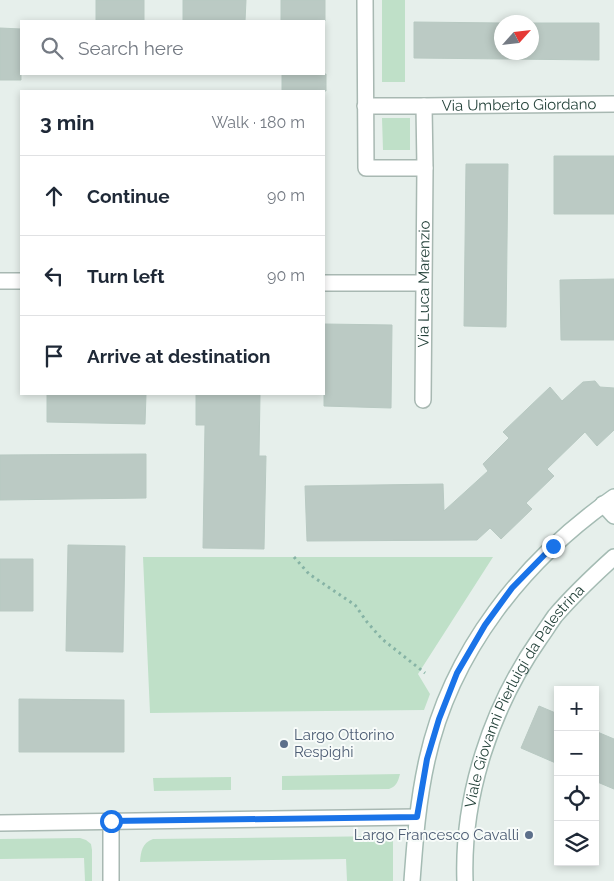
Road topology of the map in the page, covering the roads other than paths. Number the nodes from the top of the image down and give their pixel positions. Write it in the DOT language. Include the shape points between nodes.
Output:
graph roads {
  1 [pos="366,0"];
  2 [pos="614,104"];
  3 [pos="366,106"];
  4 [pos="424,106"];
  5 [pos="425,168"];
  6 [pos="0,281"];
  7 [pos="20,281"];
  8 [pos="325,283"];
  9 [pos="424,283"];
  10 [pos="423,400"];
  11 [pos="609,500"];
  12 [pos="614,516"];
  13 [pos="614,557"];
  14 [pos="417,817"];
  15 [pos="111,821"];
  16 [pos="0,823"];
  17 [pos="111,881"];
  18 [pos="412,881"];
  19 [pos="465,881"];
  1 -- 3 [label="street"];
  2 -- 4 [label="street, Via Umberto Giordano"];
  3 -- 4 [label="street"];
  3 -- 5 [label="street" via="366,168"];
  4 -- 5 [label="street, Via Luca Marenzio"];
  5 -- 9 [label="street, Via Luca Marenzio"];
  6 -- 7 [label="street"];
  8 -- 9 [label="street"];
  9 -- 10 [label="street, Via Luca Marenzio"];
  11 -- 12 [label="street"];
  11 -- 14 [label="street" via="553,546 512,588 485,625 457,673 439,719 427,759"];
  13 -- 19 [label="street, Viale Giovanni Pierluigi da Palestrina" via="554,617 525,659 500,708 483,754 470,806 464,857"];
  14 -- 15 [label="street"];
  14 -- 18 [label="street"];
  15 -- 16 [label="street"];
  15 -- 17 [label="street"];
}
